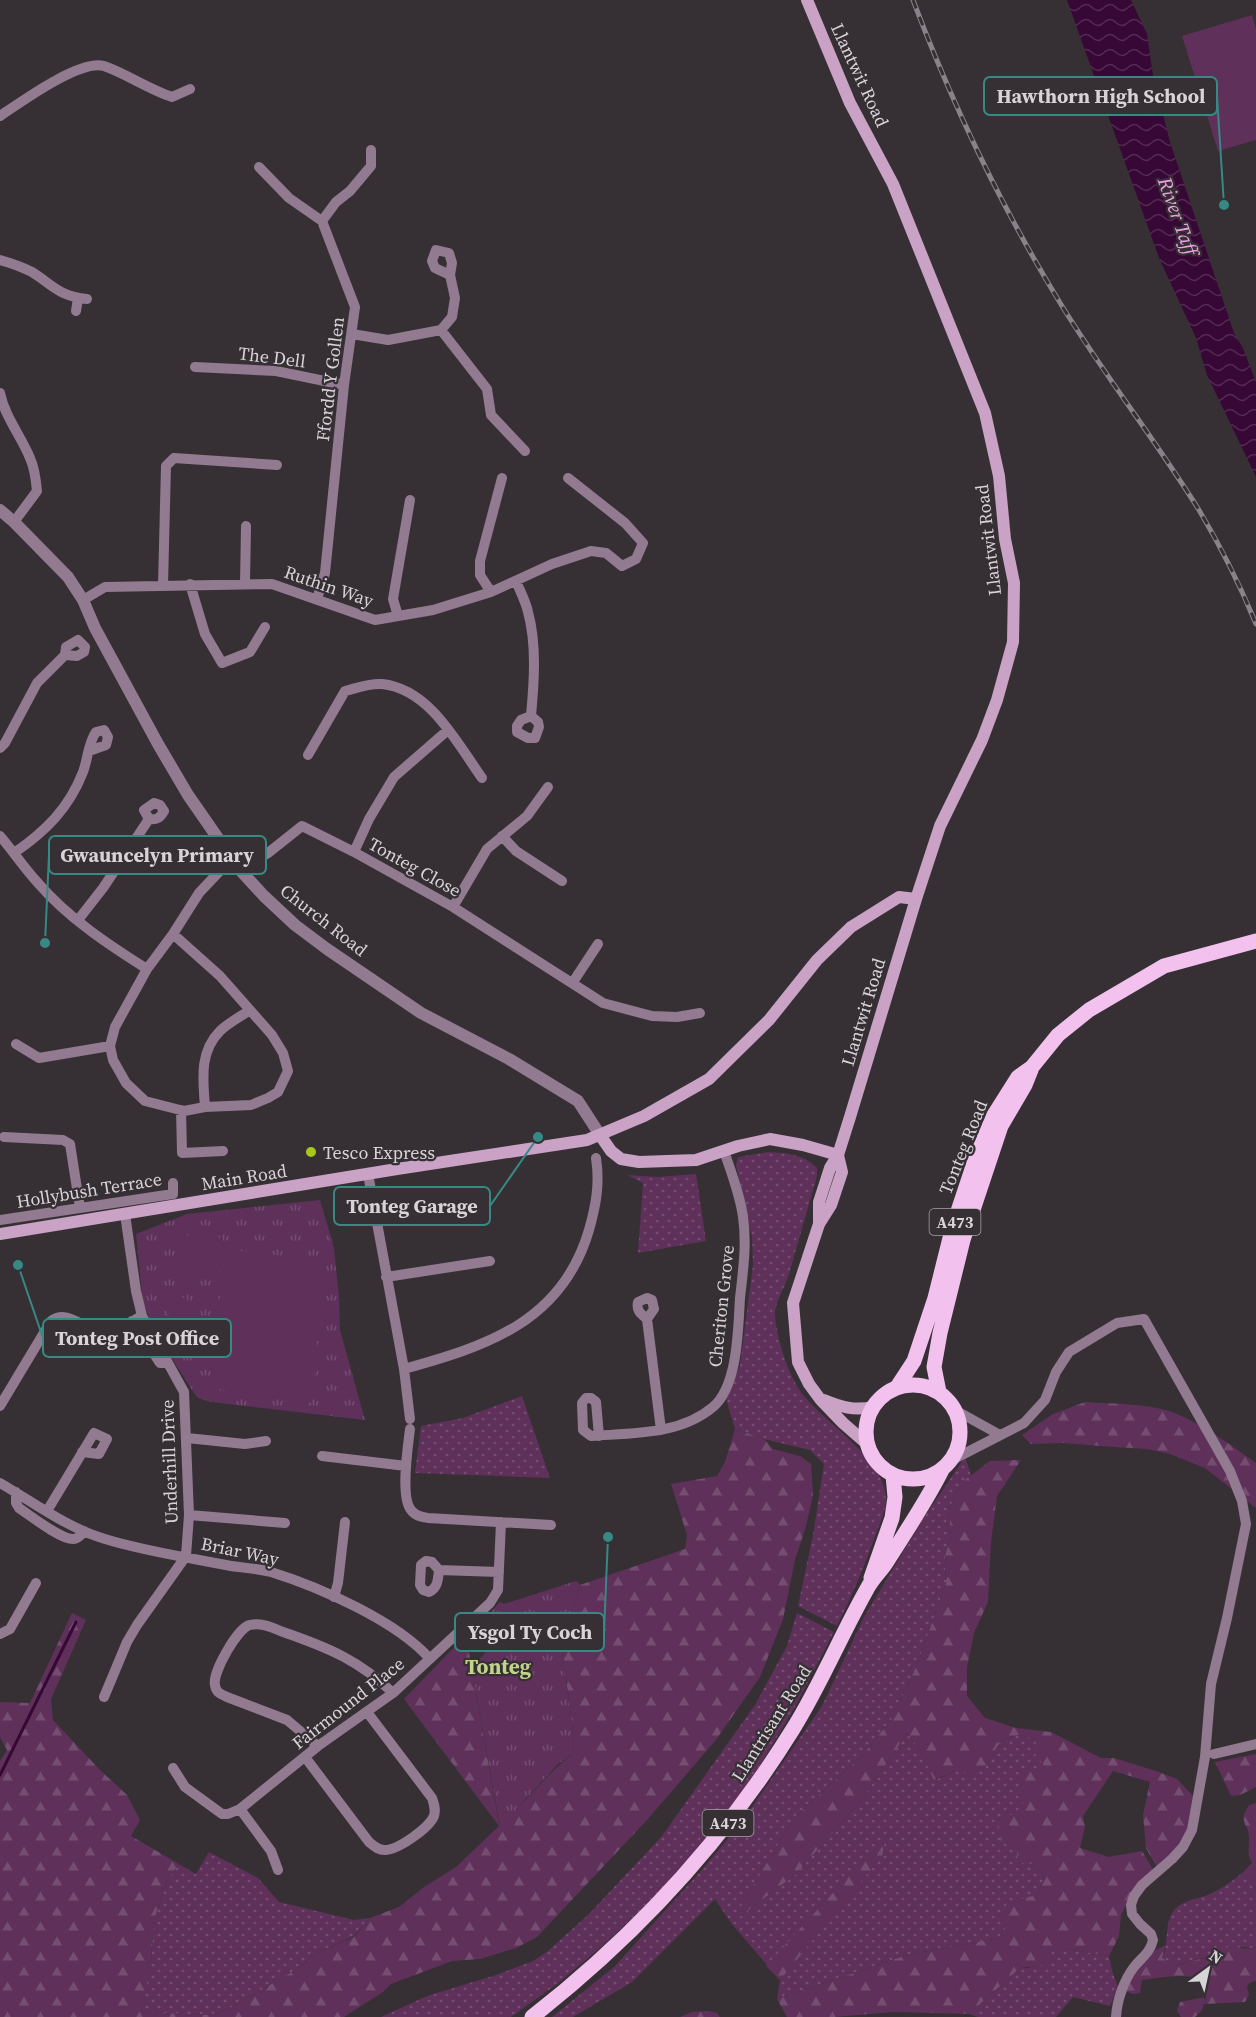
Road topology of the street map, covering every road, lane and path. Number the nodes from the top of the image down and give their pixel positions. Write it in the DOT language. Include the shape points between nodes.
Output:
graph roads {
  1 [pos="807,0"];
  2 [pos="190,89"];
  3 [pos="0,116"];
  4 [pos="371,150"];
  5 [pos="259,167"];
  6 [pos="322,221"];
  7 [pos="0,260"];
  8 [pos="450,275"];
  9 [pos="76,311"];
  10 [pos="441,330"];
  11 [pos="352,334"];
  12 [pos="195,367"];
  13 [pos="344,385"];
  14 [pos="0,393"];
  15 [pos="525,451"];
  16 [pos="277,465"];
  17 [pos="502,478"];
  18 [pos="568,478"];
  19 [pos="410,500"];
  20 [pos="0,510"];
  21 [pos="14,522"];
  22 [pos="246,526"];
  23 [pos="516,581"];
  24 [pos="245,583"];
  25 [pos="190,584"];
  26 [pos="163,585"];
  27 [pos="491,592"];
  28 [pos="317,599"];
  29 [pos="83,600"];
  30 [pos="398,616"];
  31 [pos="265,627"];
  32 [pos="65,655"];
  33 [pos="531,716"];
  34 [pos="448,730"];
  35 [pos="0,748"];
  36 [pos="89,751"];
  37 [pos="308,754"];
  38 [pos="482,778"];
  39 [pos="548,787"];
  40 [pos="149,819"];
  41 [pos="0,836"];
  42 [pos="502,837"];
  43 [pos="354,852"];
  44 [pos="15,853"];
  45 [pos="232,858"];
  46 [pos="240,870"];
  47 [pos="562,881"];
  48 [pos="916,899"];
  49 [pos="453,907"];
  50 [pos="78,920"];
  51 [pos="173,934"];
  52 [pos="1256,941"];
  53 [pos="598,944"];
  54 [pos="147,969"];
  55 [pos="573,982"];
  56 [pos="250,1010"];
  57 [pos="700,1013"];
  58 [pos="16,1044"];
  59 [pos="110,1046"];
  60 [pos="1032,1067"];
  61 [pos="205,1107"];
  62 [pos="181,1110"];
  63 [pos="600,1135"];
  64 [pos="4,1137"];
  65 [pos="223,1151"];
  66 [pos="724,1151"];
  67 [pos="838,1155"];
  68 [pos="596,1158"];
  69 [pos="368,1174"];
  70 [pos="173,1183"];
  71 [pos="80,1208"];
  72 [pos="125,1214"];
  73 [pos="0,1220"];
  74 [pos="0,1234"];
  75 [pos="490,1261"];
  76 [pos="386,1277"];
  77 [pos="137,1318"];
  78 [pos="647,1319"];
  79 [pos="404,1369"];
  80 [pos="897,1387"];
  81 [pos="939,1392"];
  82 [pos="820,1399"];
  83 [pos="0,1406"];
  84 [pos="873,1407"];
  85 [pos="955,1410"];
  86 [pos="661,1430"];
  87 [pos="1000,1435"];
  88 [pos="599,1436"];
  89 [pos="187,1438"];
  90 [pos="266,1442"];
  91 [pos="867,1444"];
  92 [pos="82,1452"];
  93 [pos="322,1456"];
  94 [pos="947,1465"];
  95 [pos="406,1466"];
  96 [pos="893,1475"];
  97 [pos="0,1483"];
  98 [pos="16,1492"];
  99 [pos="47,1510"];
  100 [pos="189,1515"];
  101 [pos="345,1522"];
  102 [pos="501,1522"];
  103 [pos="285,1523"];
  104 [pos="551,1525"];
  105 [pos="84,1531"];
  106 [pos="186,1556"];
  107 [pos="439,1570"];
  108 [pos="499,1572"];
  109 [pos="36,1583"];
  110 [pos="868,1586"];
  111 [pos="334,1597"];
  112 [pos="0,1634"];
  113 [pos="430,1659"];
  114 [pos="393,1693"];
  115 [pos="104,1697"];
  116 [pos="367,1712"];
  117 [pos="1256,1744"];
  118 [pos="318,1746"];
  119 [pos="1214,1754"];
  120 [pos="305,1757"];
  121 [pos="173,1768"];
  122 [pos="240,1809"];
  123 [pos="278,1870"];
  124 [pos="532,2017"];
  125 [pos="1116,2017"];
  1 -- 48 [label="main road, Llantwit Road" via="850,103 893,184 985,413 999,477 1014,583 1013,642 997,699 982,740 940,826"];
  2 -- 3 [label="street" via="172,97 101,65 78,68"];
  4 -- 6 [label="street" via="371,166"];
  5 -- 6 [label="street" via="289,198"];
  6 -- 11 [label="street, Ffordd Y Gollen" via="356,308"];
  7 -- 9 [label="street" via="28,270 55,290 83,299"];
  8 -- 10 [label="street" via="455,298 452,318"];
  10 -- 11 [label="street" via="388,340"];
  10 -- 15 [label="street" via="487,389 491,415"];
  11 -- 13 [label="street, Ffordd Y Gollen"];
  12 -- 13 [label="street, The Dell" via="276,371"];
  13 -- 28 [label="street, Ffordd Y Gollen" via="325,573"];
  14 -- 21 [label="street" via="30,459 37,491"];
  16 -- 26 [label="street" via="174,459 166,466"];
  17 -- 27 [label="street" via="480,561 480,575"];
  18 -- 23 [label="street, Ruthin Way" via="625,523 643,543 636,559 622,566 606,553 591,551"];
  19 -- 30 [label="street" via="393,599"];
  20 -- 21 [label="street, Church Road"];
  21 -- 29 [label="street, Church Road" via="68,577"];
  22 -- 24 [label="street"];
  23 -- 27 [label="street, Ruthin Way"];
  23 -- 33 [label="street" via="532,629"];
  24 -- 25 [label="street, Ruthin Way"];
  24 -- 28 [label="street, Ruthin Way" via="272,584"];
  25 -- 26 [label="street, Ruthin Way"];
  25 -- 31 [label="street" via="205,633 222,663 250,652"];
  26 -- 29 [label="street, Ruthin Way" via="105,587"];
  27 -- 30 [label="street, Ruthin Way"];
  28 -- 30 [label="street, Ruthin Way" via="375,620"];
  29 -- 45 [label="street, Church Road" via="158,744"];
  32 -- 35 [label="street" via="37,683"];
  34 -- 37 [label="street" via="414,696 382,684 365,685 345,691"];
  34 -- 38 [label="street"];
  34 -- 43 [label="street" via="394,777"];
  36 -- 44 [label="street" via="78,784 53,822"];
  39 -- 42 [label="street" via="527,816"];
  40 -- 50 [label="street"];
  41 -- 44 [label="street"];
  42 -- 47 [label="street" via="516,851"];
  42 -- 49 [label="street" via="487,849"];
  43 -- 46 [label="street, Tonteg Close" via="302,826"];
  43 -- 49 [label="street, Tonteg Close"];
  44 -- 50 [label="street" via="38,883"];
  45 -- 46 [label="street, Church Road"];
  45 -- 51 [label="street" via="199,893"];
  46 -- 63 [label="street, Church Road" via="295,925 327,949 421,1013 578,1101"];
  48 -- 63 [label="main road, Main Road" via="899,897 851,927 817,960 769,1020 709,1078 644,1116"];
  48 -- 67 [label="main road, Llantwit Road"];
  49 -- 55 [label="street, Tonteg Close"];
  50 -- 54 [label="street"];
  51 -- 54 [label="street"];
  51 -- 56 [label="street" via="220,976"];
  52 -- 60 [label="main road, Tonteg Road / A473" via="1164,966 1089,1010 1058,1035"];
  53 -- 55 [label="street"];
  54 -- 59 [label="street" via="115,1027"];
  55 -- 57 [label="street, Tonteg Close" via="603,1003 652,1016"];
  56 -- 61 [label="street" via="220,1031 206,1050"];
  56 -- 61 [label="street" via="272,1035 288,1071 278,1092 268,1098 250,1104"];
  58 -- 59 [label="street" via="39,1058"];
  59 -- 62 [label="street" via="126,1083 145,1101"];
  60 -- 80 [label="main road, Tonteg Road / A473" via="1018,1077 994,1114 957,1215 914,1361"];
  60 -- 81 [label="main road, Tonteg Road / A473" via="1000,1126 965,1231 934,1367"];
  61 -- 62 [label="street"];
  62 -- 65 [label="street" via="182,1153"];
  63 -- 66 [label="main road" via="621,1159 639,1162 696,1160"];
  63 -- 69 [label="main road, Main Road"];
  64 -- 71 [label="street" via="63,1140 70,1144"];
  66 -- 67 [label="main road" via="770,1139"];
  66 -- 86 [label="street, Cheriton Grove" via="741,1205 745,1244 733,1367 714,1406"];
  67 -- 82 [label="main road, Llantwit Road" via="842,1172 831,1205 819,1224 793,1303 798,1362"];
  68 -- 79 [label="street" via="599,1188 586,1238 576,1263 543,1308 494,1338"];
  69 -- 72 [label="main road, Main Road"];
  69 -- 76 [label="street"];
  70 -- 71 [label="street, Hollybush Terrace" via="174,1194"];
  71 -- 73 [label="street, Hollybush Terrace"];
  72 -- 74 [label="main road, Main Road"];
  72 -- 77 [label="street, Underhill Drive"];
  75 -- 76 [label="street"];
  76 -- 79 [label="street"];
  77 -- 83 [label="street" via="108,1332 57,1317"];
  77 -- 89 [label="street, Underhill Drive" via="184,1392"];
  78 -- 86 [label="street"];
  79 -- 95 [label="street" via="410,1424"];
  80 -- 81 [label="main road" via="911,1384"];
  80 -- 84 [label="main road"];
  81 -- 85 [label="main road"];
  82 -- 84 [label="main road" via="842,1408"];
  82 -- 91 [label="main road"];
  84 -- 91 [label="main road" via="867,1419"];
  85 -- 87 [label="street"];
  85 -- 94 [label="main road" via="961,1434"];
  86 -- 88 [label="street, Cheriton Grove"];
  87 -- 94 [label="street"];
  87 -- 125 [label="street" via="1024,1423 1045,1400 1056,1371 1069,1352 1117,1323 1144,1319 1230,1471 1242,1501 1246,1524 1211,1684 1192,1830 1177,1853 1134,1896 1132,1914 1153,1940 1147,1954 1127,1977"];
  89 -- 90 [label="street" via="245,1444"];
  89 -- 100 [label="street, Underhill Drive"];
  91 -- 96 [label="main road" via="877,1462"];
  92 -- 99 [label="street"];
  93 -- 95 [label="street"];
  94 -- 96 [label="main road" via="918,1479"];
  94 -- 110 [label="main road, Llantrisant Road / A473"];
  95 -- 102 [label="street" via="409,1508 414,1513 428,1518"];
  96 -- 110 [label="main road, Llantrisant Road / A473" via="892,1518"];
  97 -- 98 [label="street, Briar Way"];
  98 -- 99 [label="street, Briar Way"];
  98 -- 105 [label="street" via="19,1509 63,1536 72,1540"];
  99 -- 105 [label="street, Briar Way"];
  100 -- 103 [label="street"];
  100 -- 106 [label="street, Underhill Drive"];
  101 -- 111 [label="street"];
  102 -- 104 [label="street"];
  102 -- 108 [label="street, Fairmound Place"];
  105 -- 106 [label="street, Briar Way" via="154,1552"];
  106 -- 111 [label="street, Briar Way" via="270,1572"];
  106 -- 115 [label="street, Underhill Drive" via="132,1633"];
  107 -- 108 [label="street"];
  108 -- 113 [label="street, Fairmound Place" via="495,1597"];
  109 -- 112 [label="street" via="10,1629"];
  110 -- 124 [label="main road, Llantrisant Road / A473" via="793,1729 715,1840 631,1932"];
  111 -- 113 [label="street, Briar Way" via="389,1626"];
  113 -- 114 [label="street, Fairmound Place"];
  114 -- 116 [label="street, Fairmound Place"];
  114 -- 118 [label="street" via="360,1665 335,1651 272,1627 244,1627 215,1675 215,1688 227,1697 287,1720"];
  116 -- 118 [label="street, Fairmound Place"];
  116 -- 120 [label="street" via="432,1798 433,1818 427,1827 395,1849 375,1847"];
  117 -- 119 [label="street"];
  118 -- 120 [label="street, Fairmound Place"];
  120 -- 122 [label="street, Fairmound Place"];
  121 -- 122 [label="street" via="185,1787 222,1814"];
  122 -- 123 [label="street" via="271,1851"];
}
